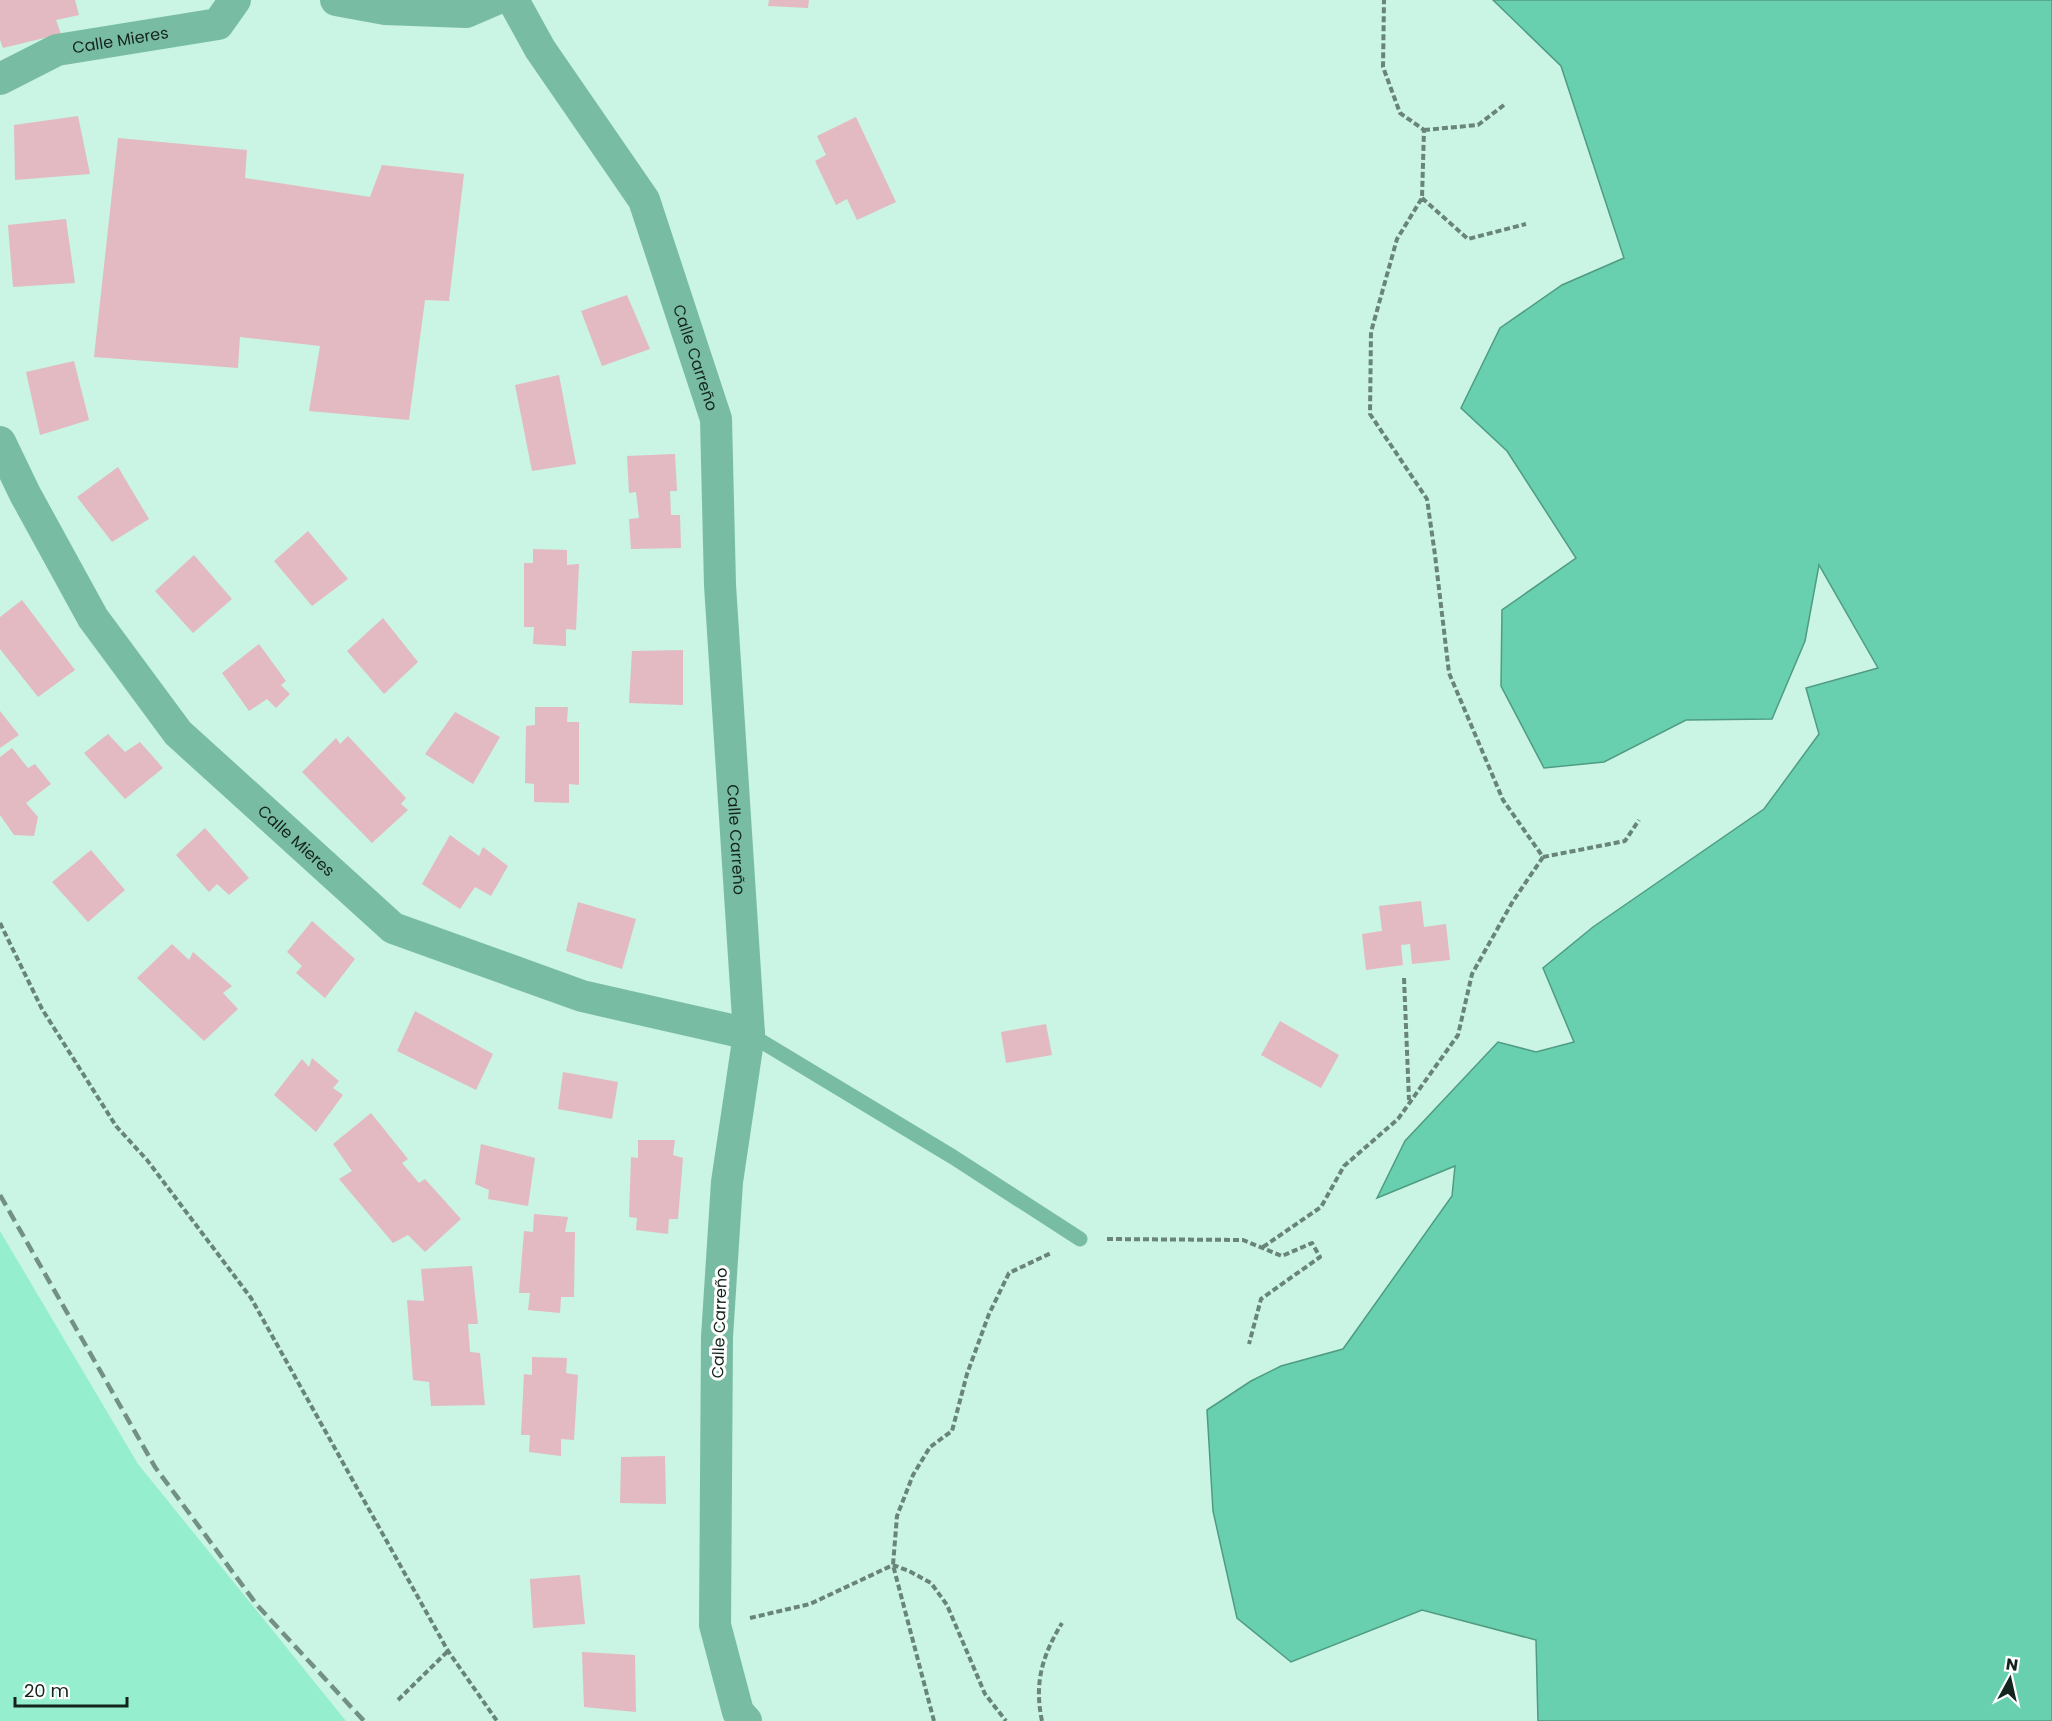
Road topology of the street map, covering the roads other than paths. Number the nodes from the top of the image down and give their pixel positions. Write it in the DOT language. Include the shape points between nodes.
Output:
graph roads {
  1 [pos="235,0"];
  2 [pos="336,0"];
  3 [pos="494,0"];
  4 [pos="513,0"];
  5 [pos="0,79"];
  6 [pos="0,441"];
  7 [pos="748,1034"];
  8 [pos="1080,1239"];
  9 [pos="746,1721"];
  1 -- 5 [label="street, Calle Mieres" via="218,24 57,50"];
  2 -- 3 [label="street" via="385,9 466,12"];
  4 -- 7 [label="street, Calle Carreño" via="540,49 644,200 716,419 720,585"];
  6 -- 7 [label="street, Calle Mieres" via="93,618 178,733 393,928 582,996"];
  7 -- 8 [label="lane" via="953,1157"];
  7 -- 9 [label="street, Calle Carreño" via="727,1182 717,1337 715,1625 738,1712"];
}
